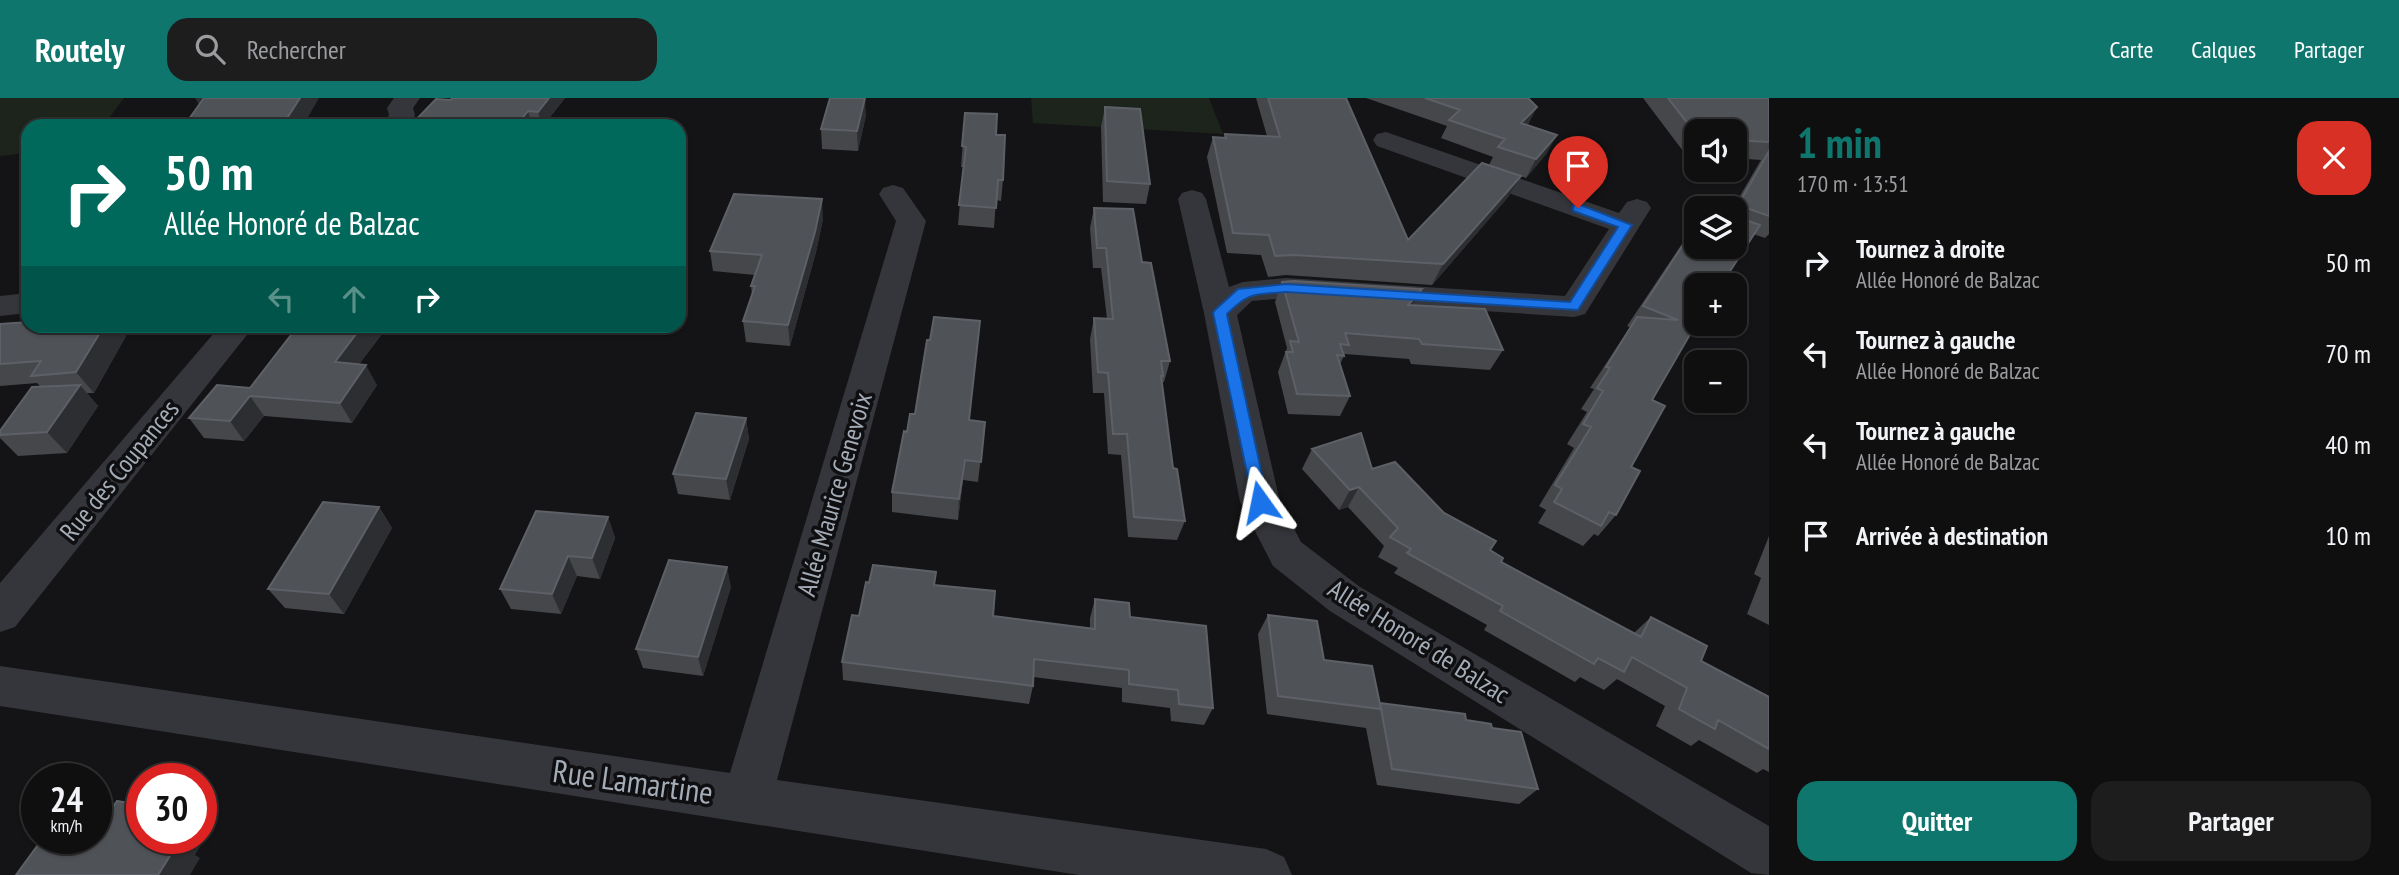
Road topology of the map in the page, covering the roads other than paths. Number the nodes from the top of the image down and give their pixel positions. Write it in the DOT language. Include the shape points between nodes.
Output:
graph roads {
  1 [pos="407,98"];
  2 [pos="399,119"];
  3 [pos="1386,140"];
  4 [pos="893,194"];
  5 [pos="1192,200"];
  6 [pos="21,304"];
  7 [pos="0,306"];
  8 [pos="1220,313"];
  9 [pos="232,333"];
  10 [pos="0,614"];
  11 [pos="0,686"];
  12 [pos="747,798"];
  13 [pos="1769,855"];
  14 [pos="1117,865"];
  15 [pos="1266,875"];
  1 -- 2 [label="street"];
  3 -- 8 [label="street" via="1631,216 1573,307 1286,288 1243,292"];
  4 -- 12 [label="street, Allée Maurice Genevoix" via="911,221"];
  5 -- 8 [label="street, Allée Honoré de Balzac"];
  6 -- 7 [label="street"];
  8 -- 13 [label="street, Allée Honoré de Balzac" via="1260,502 1287,554 1345,599"];
  9 -- 10 [label="street, Rue des Coupances"];
  11 -- 12 [label="street, Rue Lamartine"];
  12 -- 14 [label="street, Rue Lamartine"];
  14 -- 15 [label="street, Rue Lamartine"];
}
